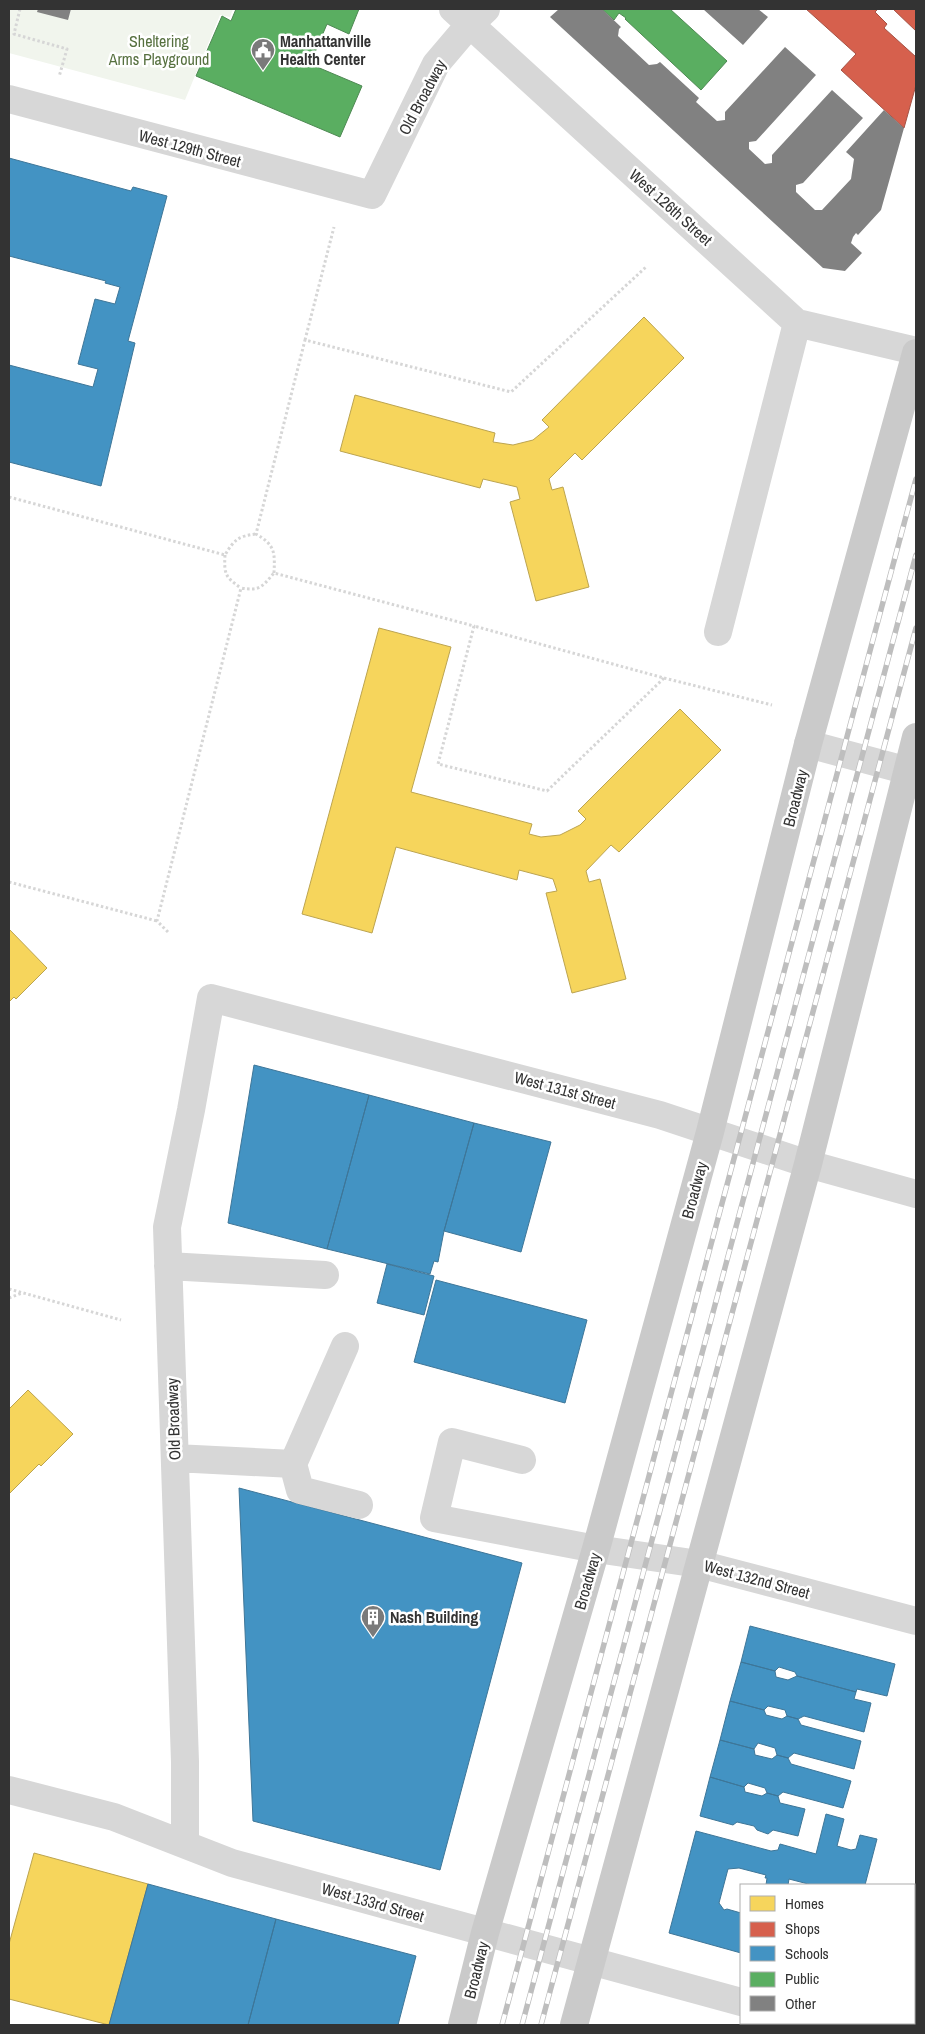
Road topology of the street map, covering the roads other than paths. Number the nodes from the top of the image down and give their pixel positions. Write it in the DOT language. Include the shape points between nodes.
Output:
graph roads {
  1 [pos="470,14"];
  2 [pos="9,99"];
  3 [pos="372,195"];
  4 [pos="797,323"];
  5 [pos="916,352"];
  6 [pos="718,632"];
  7 [pos="916,737"];
  8 [pos="808,744"];
  9 [pos="912,772"];
  10 [pos="211,998"];
  11 [pos="710,1132"];
  12 [pos="808,1164"];
  13 [pos="916,1194"];
  14 [pos="168,1266"];
  15 [pos="325,1274"];
  16 [pos="345,1346"];
  17 [pos="175,1458"];
  18 [pos="522,1460"];
  19 [pos="293,1464"];
  20 [pos="359,1505"];
  21 [pos="596,1549"];
  22 [pos="699,1564"];
  23 [pos="916,1621"];
  24 [pos="9,1790"];
  25 [pos="185,1844"];
  26 [pos="485,1933"];
  27 [pos="591,1961"];
  28 [pos="740,2002"];
  29 [pos="462,2025"];
  30 [pos="574,2025"];
  1 -- 3 [label="street, Old Broadway" via="436,64"];
  1 -- 4 [label="street, West 126th Street"];
  2 -- 3 [label="street, West 129th Street"];
  4 -- 5 [label="street, West 126th Street"];
  4 -- 6 [label="street"];
  5 -- 8 [label="main road, Broadway"];
  7 -- 9 [label="main road"];
  8 -- 9 [label="street"];
  8 -- 11 [label="main road, Broadway"];
  9 -- 12 [label="main road"];
  10 -- 11 [label="street, West 131st Street" via="660,1115"];
  10 -- 14 [label="street, Old Broadway" via="167,1226"];
  11 -- 12 [label="street, West 131st Street"];
  11 -- 21 [label="main road, Broadway"];
  12 -- 13 [label="street, West 131st Street"];
  12 -- 22 [label="main road"];
  14 -- 15 [label="street"];
  14 -- 17 [label="street, Old Broadway"];
  16 -- 19 [label="street"];
  17 -- 19 [label="street"];
  17 -- 25 [label="street, Old Broadway"];
  18 -- 21 [label="street, West 132nd Street" via="452,1442 434,1518"];
  19 -- 20 [label="street" via="300,1490"];
  21 -- 22 [label="street, West 132nd Street"];
  21 -- 26 [label="main road, Broadway"];
  22 -- 23 [label="street, West 132nd Street"];
  22 -- 27 [label="main road"];
  24 -- 25 [label="street, West 133rd Street" via="114,1817"];
  25 -- 26 [label="street, West 133rd Street" via="232,1863"];
  26 -- 27 [label="street, West 133rd Street"];
  26 -- 29 [label="main road, Broadway"];
  27 -- 28 [label="street, West 133rd Street"];
  27 -- 30 [label="main road"];
}
